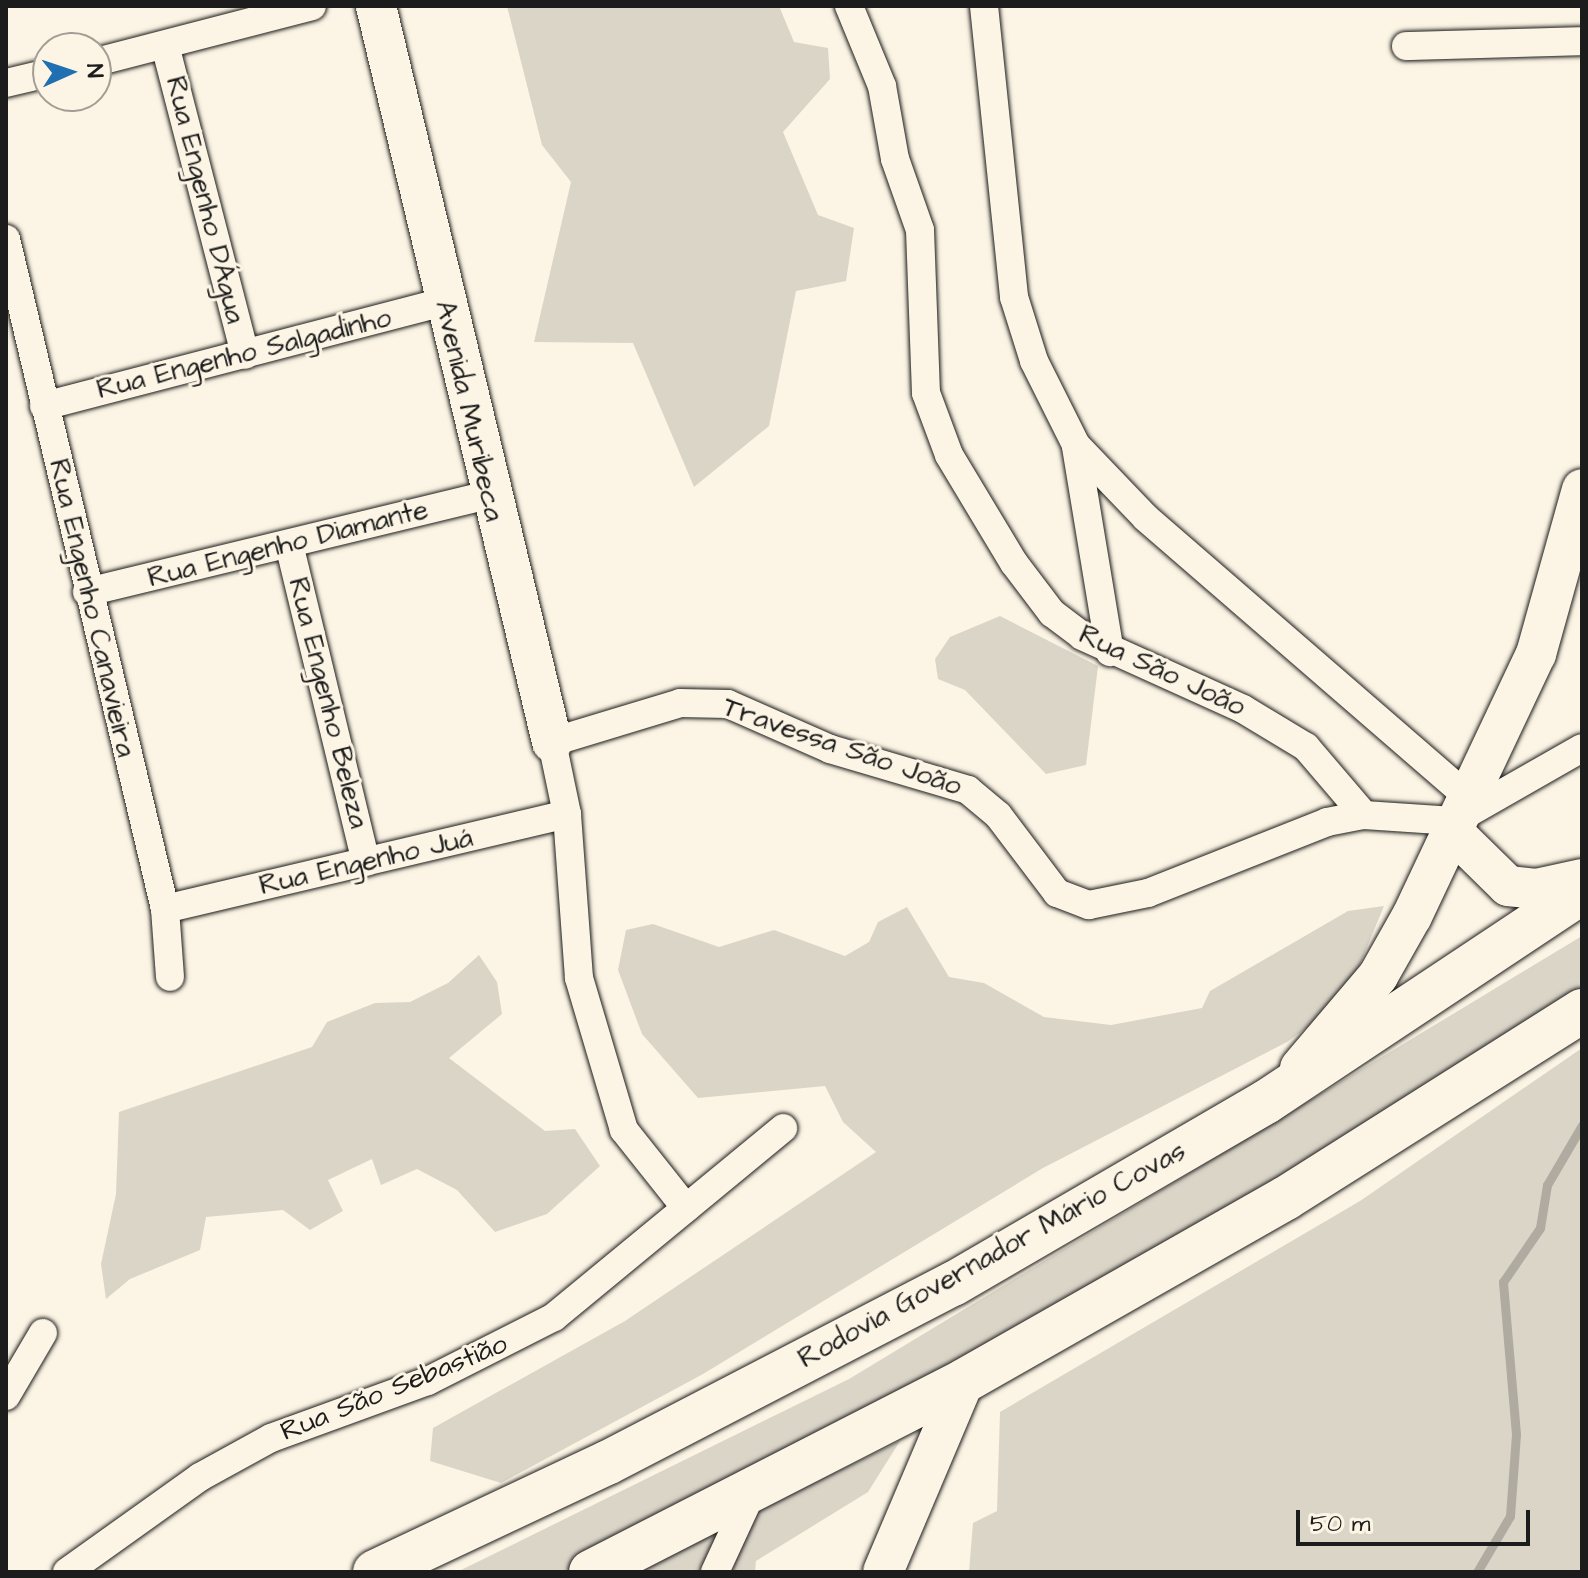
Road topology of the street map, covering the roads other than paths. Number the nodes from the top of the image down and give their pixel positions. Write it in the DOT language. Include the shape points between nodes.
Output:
graph roads {
  1 [pos="312,6"];
  2 [pos="376,6"];
  3 [pos="849,6"];
  4 [pos="984,6"];
  5 [pos="1582,41"];
  6 [pos="165,45"];
  7 [pos="1406,46"];
  8 [pos="112,58"];
  9 [pos="32,77"];
  10 [pos="6,83"];
  11 [pos="6,239"];
  12 [pos="444,302"];
  13 [pos="245,355"];
  14 [pos="44,406"];
  15 [pos="1076,445"];
  16 [pos="1582,489"];
  17 [pos="488,495"];
  18 [pos="289,544"];
  19 [pos="87,592"];
  20 [pos="1110,652"];
  21 [pos="552,742"];
  22 [pos="1582,748"];
  23 [pos="567,814"];
  24 [pos="1364,815"];
  25 [pos="1458,816"];
  26 [pos="366,862"];
  27 [pos="1582,879"];
  28 [pos="1582,892"];
  29 [pos="165,909"];
  30 [pos="170,977"];
  31 [pos="1582,1011"];
  32 [pos="1266,1102"];
  33 [pos="783,1128"];
  34 [pos="686,1208"];
  35 [pos="43,1333"];
  36 [pos="964,1381"];
  37 [pos="6,1396"];
  38 [pos="752,1492"];
  39 [pos="67,1572"];
  40 [pos="375,1572"];
  41 [pos="591,1572"];
  42 [pos="715,1572"];
  43 [pos="883,1572"];
  1 -- 6 [label="street"];
  2 -- 12 [label="street, Avenida Muribeca"];
  3 -- 20 [label="street, Rua São João" via="880,77 899,174 920,230 919,362 949,455 1030,589 1064,625"];
  4 -- 15 [label="street" via="1014,297 1034,361"];
  5 -- 7 [label="street"];
  6 -- 8 [label="street"];
  6 -- 13 [label="street, Rua Engenho DÁgua"];
  9 -- 10 [label="street"];
  11 -- 14 [label="street, Rua Engenho Canavieira"];
  12 -- 13 [label="street, Rua Engenho Salgadinho"];
  12 -- 17 [label="street, Avenida Muribeca"];
  13 -- 14 [label="street, Rua Engenho Salgadinho"];
  14 -- 19 [label="street, Rua Engenho Canavieira"];
  15 -- 20 [label="street"];
  15 -- 25 [label="street"];
  16 -- 25 [label="street" via="1556,600"];
  17 -- 18 [label="street, Rua Engenho Diamante"];
  17 -- 21 [label="street, Avenida Muribeca"];
  18 -- 19 [label="street, Rua Engenho Diamante"];
  18 -- 26 [label="street, Rua Engenho Beleza"];
  19 -- 29 [label="street, Rua Engenho Canavieira"];
  20 -- 24 [label="street, Rua São João" via="1276,726 1332,771"];
  21 -- 23 [label="street, Avenida Muribeca"];
  21 -- 24 [label="street, Travessa São João" via="665,706 728,704 830,749 968,790 998,815 1057,893 1080,905 1148,893 1295,834"];
  22 -- 25 [label="street"];
  23 -- 26 [label="street, Rua Engenho Juá"];
  23 -- 34 [label="street, Avenida Muribeca" via="575,956 623,1125"];
  24 -- 25 [label="street, Travessa São João"];
  25 -- 27 [label="street" via="1508,886 1536,889"];
  25 -- 32 [label="street" via="1378,976"];
  26 -- 29 [label="street, Rua Engenho Juá"];
  28 -- 32 [label="highway, Rodovia Governador Mário Covas"];
  29 -- 30 [label="street, Rua Engenho Canavieira"];
  31 -- 36 [label="highway" via="1286,1198"];
  32 -- 40 [label="highway, Rodovia Governador Mário Covas" via="953,1284 607,1463"];
  33 -- 34 [label="street, Rua São Sebastião"];
  34 -- 39 [label="street, Rua São Sebastião" via="544,1322 428,1381 271,1438 200,1477"];
  35 -- 37 [label="street"];
  36 -- 38 [label="highway"];
  36 -- 43 [label="street"];
  38 -- 41 [label="highway"];
  38 -- 42 [label="street"];
}
